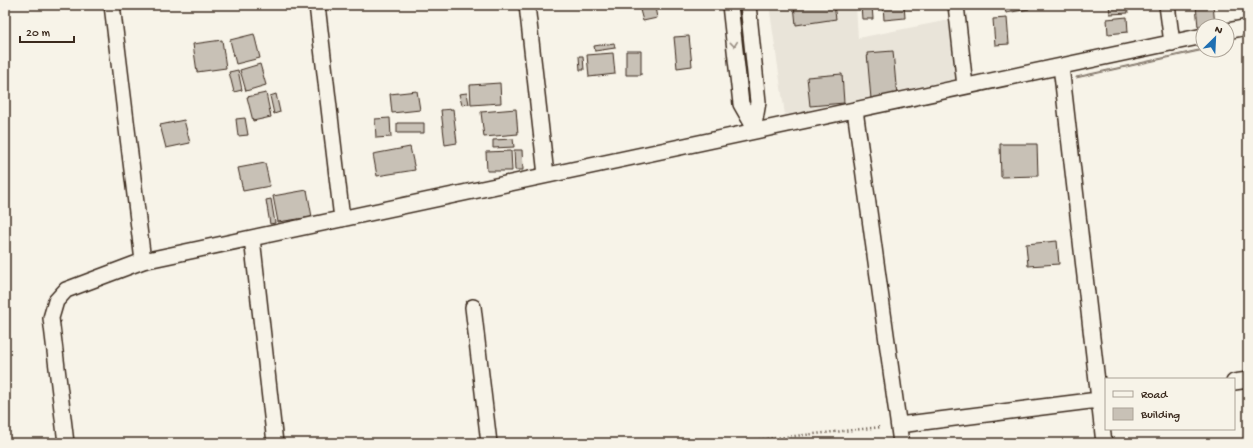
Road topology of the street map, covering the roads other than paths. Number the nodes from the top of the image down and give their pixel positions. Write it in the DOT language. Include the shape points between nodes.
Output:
graph roads {
  1 [pos="112,5"];
  2 [pos="317,5"];
  3 [pos="526,5"];
  4 [pos="730,5"];
  5 [pos="748,5"];
  6 [pos="956,5"];
  7 [pos="1167,5"];
  8 [pos="1248,27"];
  9 [pos="1235,29"];
  10 [pos="1195,38"];
  11 [pos="1172,43"];
  12 [pos="1061,66"];
  13 [pos="965,86"];
  14 [pos="855,110"];
  15 [pos="753,128"];
  16 [pos="546,176"];
  17 [pos="342,219"];
  18 [pos="252,238"];
  19 [pos="143,261"];
  20 [pos="473,307"];
  21 [pos="1248,380"];
  22 [pos="1235,382"];
  23 [pos="1103,399"];
  24 [pos="899,425"];
  25 [pos="66,443"];
  26 [pos="275,443"];
  27 [pos="489,443"];
  28 [pos="901,443"];
  29 [pos="1104,443"];
  1 -- 19 [label="street"];
  2 -- 17 [label="street"];
  3 -- 16 [label="street"];
  4 -- 15 [label="street, one-way" via="741,104"];
  5 -- 15 [label="street" via="758,102"];
  6 -- 13 [label="street"];
  7 -- 11 [label="street"];
  8 -- 9 [label="street"];
  10 -- 11 [label="street"];
  11 -- 12 [label="street"];
  12 -- 13 [label="street"];
  12 -- 23 [label="street"];
  13 -- 14 [label="street"];
  14 -- 15 [label="street"];
  14 -- 24 [label="street"];
  15 -- 16 [label="street"];
  16 -- 17 [label="street"];
  17 -- 18 [label="street"];
  18 -- 19 [label="street"];
  18 -- 26 [label="street"];
  19 -- 25 [label="street" via="66,290 56,301 51,318"];
  20 -- 27 [label="street"];
  21 -- 22 [label="street"];
  23 -- 24 [label="street"];
  23 -- 29 [label="street"];
  24 -- 28 [label="street"];
}
